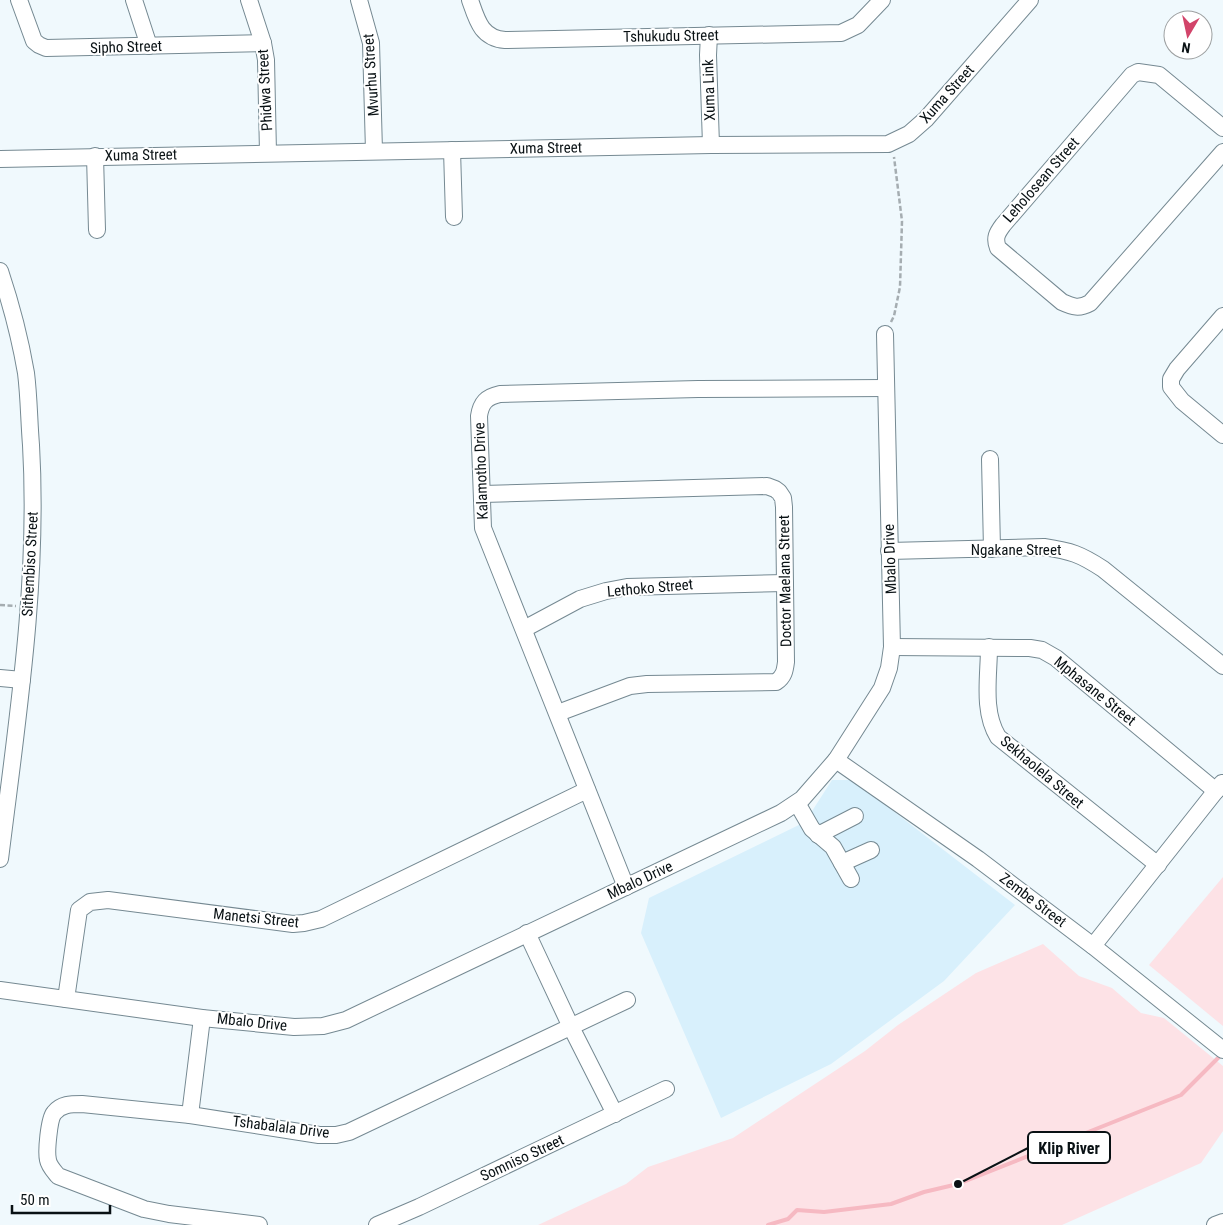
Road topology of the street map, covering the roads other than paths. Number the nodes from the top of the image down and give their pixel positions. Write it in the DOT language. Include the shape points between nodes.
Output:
graph roads {
  1 [pos="19,0"];
  2 [pos="134,0"];
  3 [pos="249,0"];
  4 [pos="359,0"];
  5 [pos="470,0"];
  6 [pos="882,0"];
  7 [pos="1030,0"];
  8 [pos="708,35"];
  9 [pos="263,43"];
  10 [pos="149,46"];
  11 [pos="1223,128"];
  12 [pos="711,145"];
  13 [pos="452,150"];
  14 [pos="374,151"];
  15 [pos="1223,152"];
  16 [pos="268,153"];
  17 [pos="95,156"];
  18 [pos="0,158"];
  19 [pos="454,217"];
  20 [pos="97,230"];
  21 [pos="1,277"];
  22 [pos="1223,316"];
  23 [pos="885,334"];
  24 [pos="885,388"];
  25 [pos="1223,435"];
  26 [pos="990,459"];
  27 [pos="483,494"];
  28 [pos="992,549"];
  29 [pos="889,550"];
  30 [pos="785,583"];
  31 [pos="524,629"];
  32 [pos="892,647"];
  33 [pos="989,647"];
  34 [pos="1223,666"];
  35 [pos="0,678"];
  36 [pos="22,680"];
  37 [pos="558,713"];
  38 [pos="836,760"];
  39 [pos="1219,787"];
  40 [pos="586,790"];
  41 [pos="797,803"];
  42 [pos="855,816"];
  43 [pos="818,835"];
  44 [pos="871,850"];
  45 [pos="0,858"];
  46 [pos="842,863"];
  47 [pos="1158,866"];
  48 [pos="851,879"];
  49 [pos="626,888"];
  50 [pos="527,933"];
  51 [pos="1093,946"];
  52 [pos="0,990"];
  53 [pos="66,1000"];
  54 [pos="627,1000"];
  55 [pos="202,1018"];
  56 [pos="570,1027"];
  57 [pos="1223,1050"];
  58 [pos="666,1089"];
  59 [pos="615,1114"];
  60 [pos="190,1115"];
  61 [pos="1223,1222"];
  62 [pos="259,1225"];
  63 [pos="377,1225"];
  64 [pos="1216,1225"];
  1 -- 10 [label="street, Sipho Street" via="32,37 42,47"];
  2 -- 10 [label="street"];
  3 -- 9 [label="street, Phidwa Street"];
  4 -- 14 [label="street, Mvurhu Street" via="371,43"];
  5 -- 8 [label="street, Tshukudu Street" via="482,29 500,39"];
  6 -- 8 [label="street, Tshukudu Street" via="858,25 841,33"];
  7 -- 12 [label="street, Xuma Street" via="926,120 893,142 876,145"];
  8 -- 12 [label="street, Xuma Link"];
  9 -- 10 [label="street, Sipho Street"];
  9 -- 16 [label="street, Phidwa Street"];
  11 -- 15 [label="street, Leholosean Street" via="1159,75 1138,72 1132,75 1003,225 996,234 995,242 1062,302 1082,307 1090,303"];
  12 -- 13 [label="street, Xuma Street"];
  13 -- 14 [label="street, Xuma Street"];
  13 -- 19 [label="street"];
  14 -- 16 [label="street, Xuma Street"];
  16 -- 17 [label="street, Xuma Street"];
  17 -- 18 [label="street, Xuma Street"];
  17 -- 20 [label="street"];
  21 -- 36 [label="street, Sithembiso Street" via="14,315 26,374 33,484 33,546"];
  22 -- 25 [label="street" via="1171,379 1171,387 1182,401"];
  23 -- 24 [label="street, Mbalo Drive"];
  24 -- 27 [label="street, Kalamotho Drive" via="698,389 493,396 483,403 479,416"];
  24 -- 29 [label="street, Mbalo Drive"];
  26 -- 28 [label="street"];
  27 -- 30 [label="street, Doctor Maelana Street" via="775,488 783,498"];
  27 -- 31 [label="street, Kalamotho Drive" via="483,528"];
  28 -- 29 [label="street, Ngakane Street"];
  28 -- 34 [label="street, Ngakane Street" via="1044,547 1069,550 1082,556 1103,568"];
  29 -- 32 [label="street, Mbalo Drive"];
  30 -- 31 [label="street, Lethoko Street" via="628,587 580,599"];
  30 -- 37 [label="street, Doctor Maelana Street" via="786,662 782,677 776,682 630,686"];
  31 -- 37 [label="street, Kalamotho Drive"];
  32 -- 33 [label="street, Mphasane Street"];
  32 -- 38 [label="street, Mbalo Drive" via="882,688"];
  33 -- 39 [label="street, Mphasane Street" via="1030,648 1056,658"];
  33 -- 47 [label="street, Sekhaolela Street" via="988,714 998,737"];
  35 -- 36 [label="street"];
  36 -- 45 [label="street, Sithembiso Street"];
  37 -- 40 [label="street, Kalamotho Drive"];
  38 -- 41 [label="street, Mbalo Drive"];
  38 -- 51 [label="street, Zembe Street" via="978,859"];
  39 -- 47 [label="street"];
  40 -- 49 [label="street, Kalamotho Drive"];
  40 -- 53 [label="street, Manetsi Street" via="321,919 304,924 108,900 90,902 79,910"];
  41 -- 43 [label="street"];
  41 -- 49 [label="street, Mbalo Drive"];
  42 -- 43 [label="street"];
  43 -- 46 [label="street" via="833,847"];
  44 -- 46 [label="street"];
  46 -- 48 [label="street"];
  47 -- 51 [label="street"];
  49 -- 50 [label="street, Mbalo Drive"];
  50 -- 55 [label="street, Mbalo Drive" via="346,1020 323,1026 294,1026"];
  50 -- 56 [label="street"];
  51 -- 57 [label="street, Zembe Street"];
  52 -- 53 [label="street, Mbalo Drive"];
  53 -- 55 [label="street, Mbalo Drive"];
  54 -- 56 [label="street, Tshabalala Drive"];
  55 -- 60 [label="street"];
  56 -- 59 [label="street"];
  56 -- 60 [label="street, Tshabalala Drive" via="349,1132 319,1134"];
  58 -- 59 [label="street, Somniso Street"];
  59 -- 63 [label="street, Somniso Street"];
  60 -- 62 [label="street, Tshabalala Drive" via="68,1104 53,1114 47,1158 58,1176 144,1209"];
  61 -- 64 [label="street"];
}
